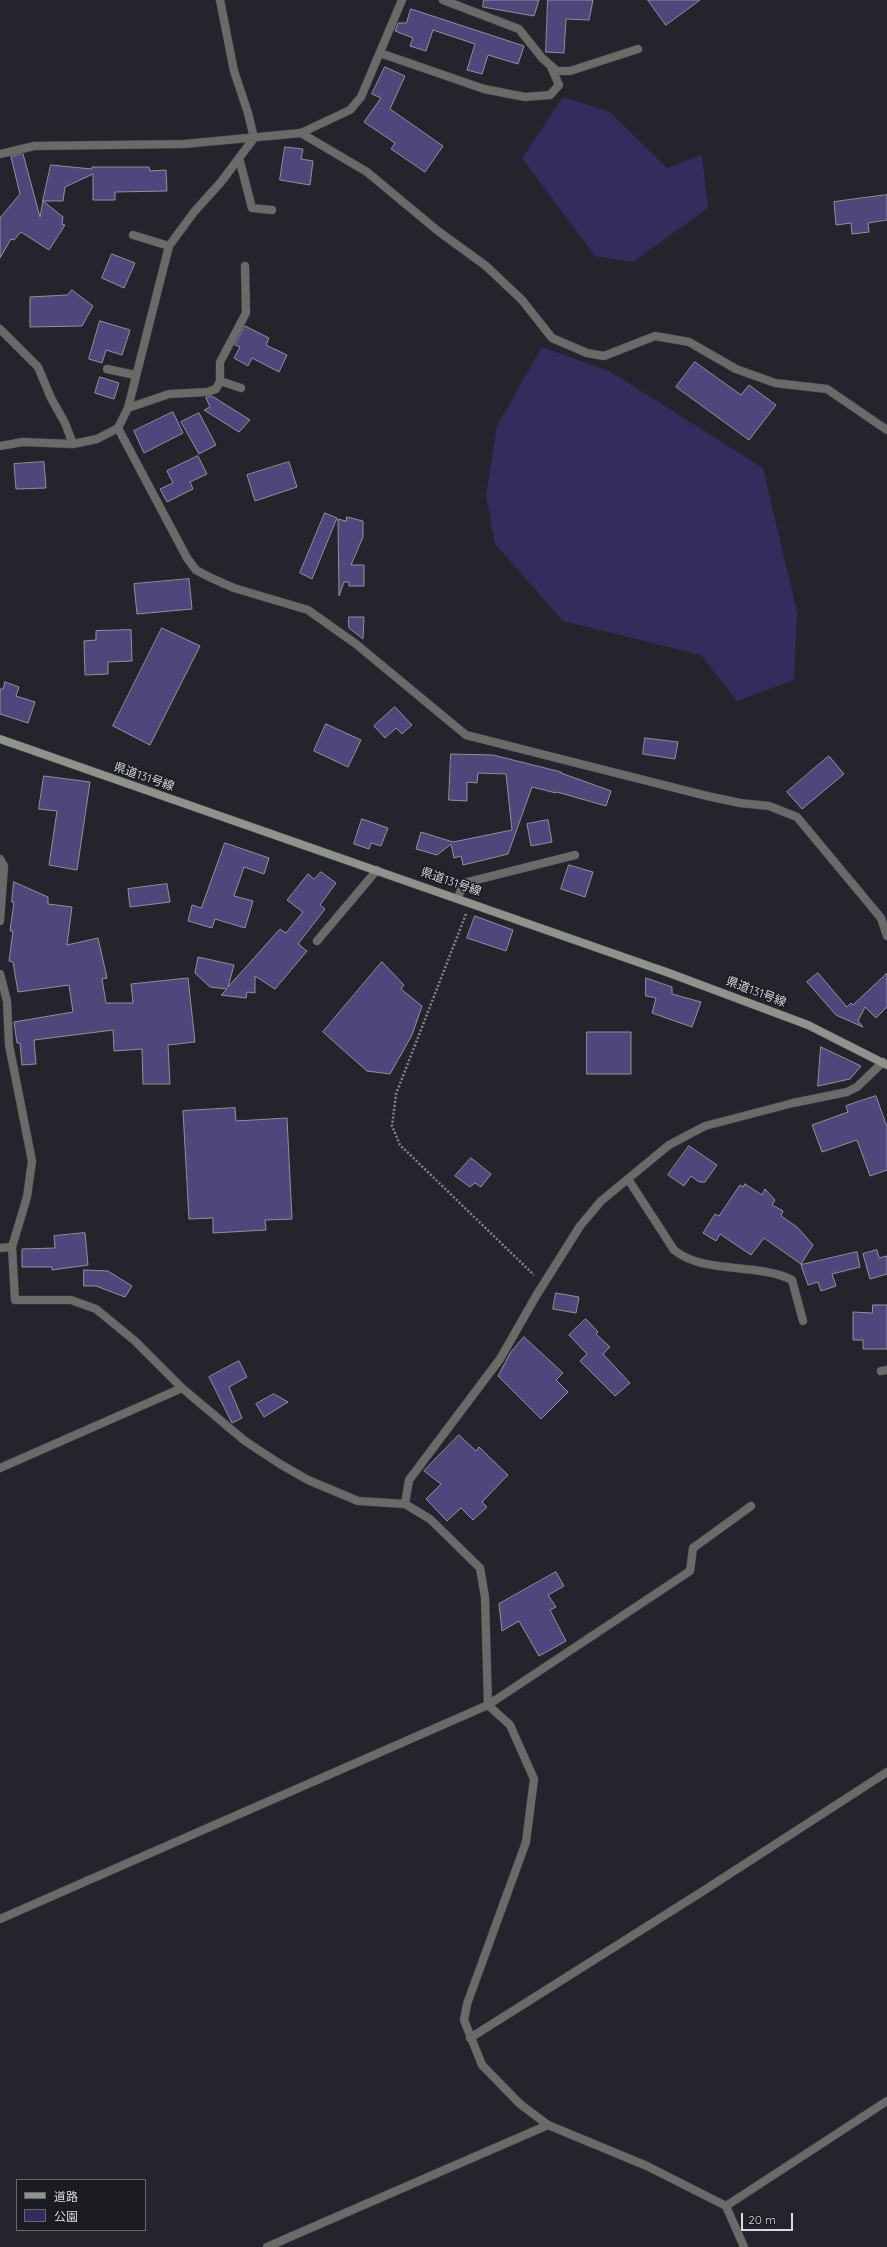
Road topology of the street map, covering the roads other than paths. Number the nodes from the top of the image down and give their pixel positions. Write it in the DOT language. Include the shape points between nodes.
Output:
graph roads {
  1 [pos="220,0"];
  2 [pos="402,0"];
  3 [pos="443,0"];
  4 [pos="638,49"];
  5 [pos="380,53"];
  6 [pos="550,65"];
  7 [pos="301,133"];
  8 [pos="254,138"];
  9 [pos="0,154"];
  10 [pos="239,158"];
  11 [pos="272,210"];
  12 [pos="133,235"];
  13 [pos="169,246"];
  14 [pos="245,266"];
  15 [pos="0,329"];
  16 [pos="107,369"];
  17 [pos="135,375"];
  18 [pos="220,381"];
  19 [pos="241,388"];
  20 [pos="128,408"];
  21 [pos="118,428"];
  22 [pos="887,430"];
  23 [pos="73,444"];
  24 [pos="0,446"];
  25 [pos="0,739"];
  26 [pos="575,855"];
  27 [pos="0,859"];
  28 [pos="377,870"];
  29 [pos="458,897"];
  30 [pos="0,920"];
  31 [pos="887,936"];
  32 [pos="318,941"];
  33 [pos="0,974"];
  34 [pos="885,1063"];
  35 [pos="628,1179"];
  36 [pos="12,1246"];
  37 [pos="0,1248"];
  38 [pos="802,1321"];
  39 [pos="182,1388"];
  40 [pos="0,1468"];
  41 [pos="404,1504"];
  42 [pos="751,1506"];
  43 [pos="488,1705"];
  44 [pos="887,1772"];
  45 [pos="0,1919"];
  46 [pos="470,2038"];
  47 [pos="887,2100"];
  48 [pos="548,2125"];
  49 [pos="726,2206"];
  50 [pos="267,2247"];
  51 [pos="744,2247"];
  1 -- 8 [label="street" via="234,71"];
  2 -- 5 [label="street"];
  3 -- 6 [label="street" via="519,29"];
  4 -- 6 [label="street" via="570,71 557,71"];
  5 -- 6 [label="street" via="484,89 525,97 550,95 559,85"];
  5 -- 7 [label="street" via="361,97 350,110"];
  7 -- 8 [label="street"];
  7 -- 22 [label="street" via="367,172 486,266 522,300 552,338 587,353 604,356 655,336 689,342 736,369 775,383 827,389"];
  8 -- 9 [label="street" via="184,144 34,146"];
  8 -- 10 [label="street"];
  10 -- 11 [label="street" via="252,208"];
  10 -- 13 [label="street"];
  12 -- 13 [label="street"];
  13 -- 17 [label="street"];
  14 -- 18 [label="street" via="246,313 220,362"];
  15 -- 23 [label="street" via="38,367"];
  16 -- 17 [label="street"];
  17 -- 20 [label="street"];
  18 -- 19 [label="street"];
  18 -- 20 [label="street" via="216,389 207,392 169,394"];
  20 -- 21 [label="street"];
  21 -- 23 [label="street" via="97,439"];
  21 -- 31 [label="street" via="187,558 196,570 234,588 308,610 356,644 466,735 707,796 768,806 797,816 881,918"];
  23 -- 24 [label="street" via="22,442"];
  25 -- 28 [label="main road, 県道131号線"];
  26 -- 29 [label="street" via="464,883"];
  27 -- 30 [label="street" via="4,866"];
  28 -- 29 [label="main road, 県道131号線"];
  28 -- 32 [label="street"];
  29 -- 34 [label="main road, 県道131号線" via="808,1025"];
  33 -- 36 [label="street" via="7,1001 9,1045 32,1161 27,1197"];
  34 -- 35 [label="street" via="848,1092 793,1103 705,1126 669,1146"];
  35 -- 38 [label="street" via="674,1250 683,1258 779,1273 792,1280"];
  35 -- 41 [label="street" via="600,1201 580,1226 500,1359 409,1480"];
  36 -- 37 [label="street"];
  36 -- 39 [label="street" via="15,1300 71,1300 96,1309 135,1341"];
  39 -- 40 [label="street"];
  39 -- 41 [label="street" via="245,1441 308,1480 358,1501"];
  41 -- 43 [label="street" via="430,1519 480,1568 485,1597"];
  42 -- 43 [label="street" via="693,1548 690,1571"];
  43 -- 45 [label="street"];
  43 -- 46 [label="street" via="510,1725 534,1779 526,1842 467,2004 464,2020"];
  44 -- 46 [label="street"];
  46 -- 48 [label="street" via="482,2065 520,2104"];
  47 -- 49 [label="street"];
  48 -- 49 [label="street" via="647,2166"];
  48 -- 50 [label="street"];
  49 -- 51 [label="street"];
}
